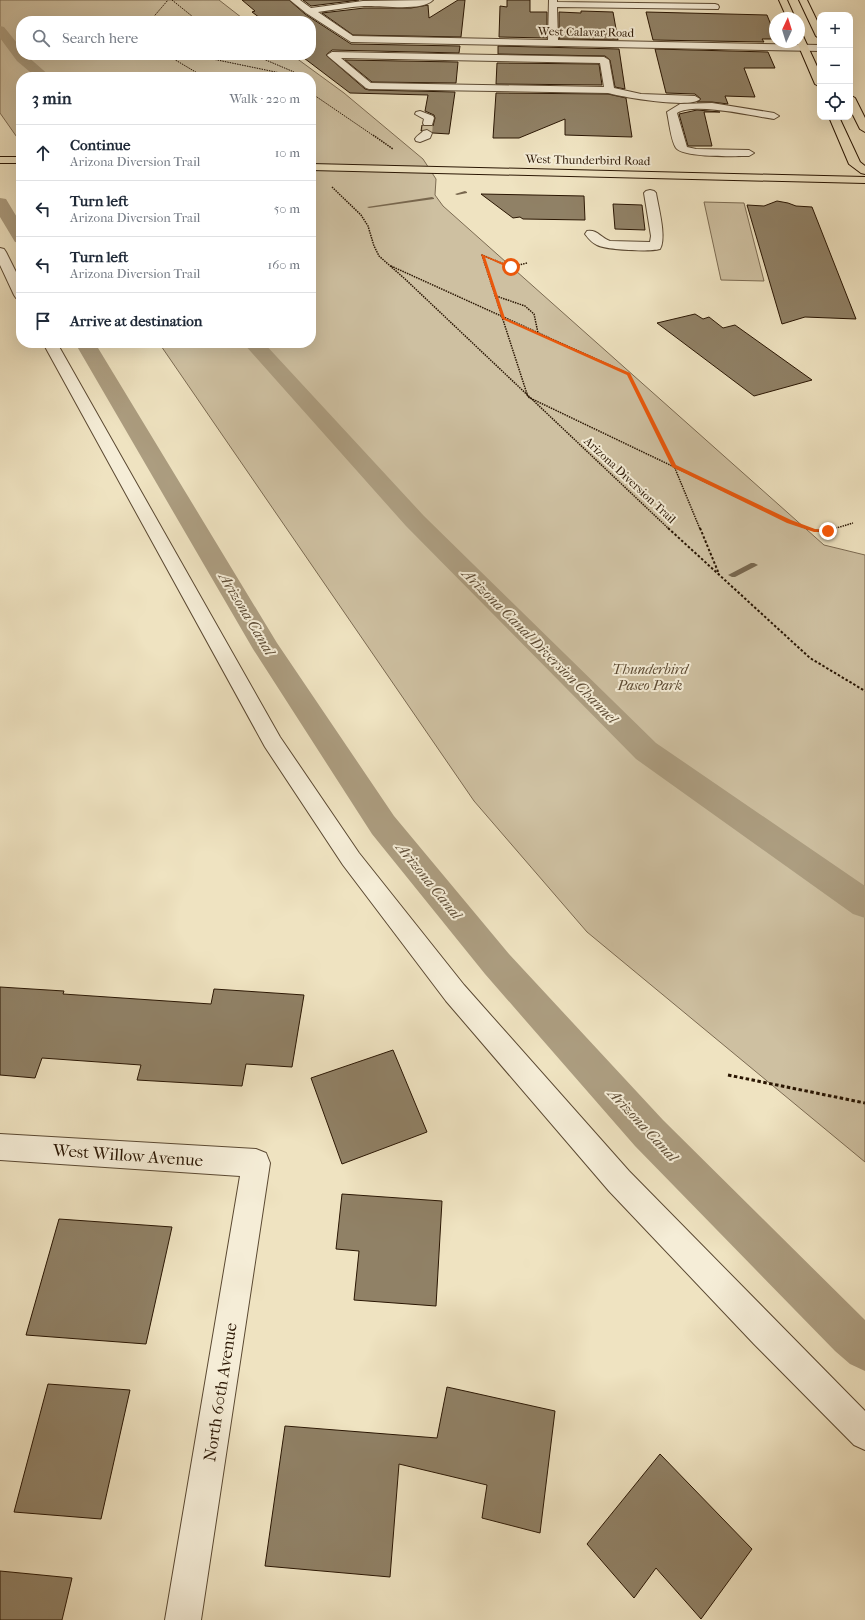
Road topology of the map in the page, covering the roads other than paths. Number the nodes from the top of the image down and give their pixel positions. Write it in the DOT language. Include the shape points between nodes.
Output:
graph roads {
  1 [pos="294,0"];
  2 [pos="783,0"];
  3 [pos="803,0"];
  4 [pos="427,1"];
  5 [pos="553,2"];
  6 [pos="715,7"];
  7 [pos="309,11"];
  8 [pos="788,12"];
  9 [pos="817,30"];
  10 [pos="552,43"];
  11 [pos="769,47"];
  12 [pos="804,48"];
  13 [pos="805,48"];
  14 [pos="817,48"];
  15 [pos="348,70"];
  16 [pos="363,70"];
  17 [pos="817,77"];
  18 [pos="609,90"];
  19 [pos="719,100"];
  20 [pos="853,109"];
  21 [pos="420,114"];
  22 [pos="774,116"];
  23 [pos="835,120"];
  24 [pos="865,129"];
  25 [pos="425,132"];
  26 [pos="749,153"];
  27 [pos="316,167"];
  28 [pos="865,172"];
  29 [pos="865,180"];
  30 [pos="650,193"];
  31 [pos="597,235"];
  32 [pos="0,252"];
  33 [pos="16,287"];
  34 [pos="53,348"];
  35 [pos="0,1147"];
  36 [pos="256,1163"];
  37 [pos="865,1434"];
  38 [pos="183,1620"];
  1 -- 7 [label="street"];
  2 -- 8 [label="main road"];
  3 -- 9 [label="main road"];
  4 -- 7 [label="street" via="371,3"];
  5 -- 6 [label="street"];
  5 -- 10 [label="street"];
  7 -- 10 [label="street, West Calavar Road" via="351,39"];
  10 -- 11 [label="street, West Calavar Road"];
  12 -- 17 [label="main road"];
  13 -- 14 [label="street, West Calavar Road"];
  15 -- 16 [label="street"];
  15 -- 18 [label="street" via="369,86"];
  15 -- 18 [label="street" via="332,55 604,60 603,74"];
  18 -- 19 [label="street" via="640,98"];
  20 -- 24 [label="main road"];
  21 -- 25 [label="street" via="429,118"];
  22 -- 26 [label="street" via="739,110 680,107 672,112 680,146 683,149 696,152"];
  23 -- 28 [label="main road" via="855,164"];
  27 -- 29 [label="main road, West Thunderbird Road"];
  30 -- 31 [label="street" via="656,246 608,245 600,242"];
  32 -- 33 [label="street"];
  34 -- 37 [label="street" via="272,742 351,859 455,993 619,1181"];
  35 -- 36 [label="street, West Willow Avenue"];
  36 -- 38 [label="street, North 60th Avenue"];
}
